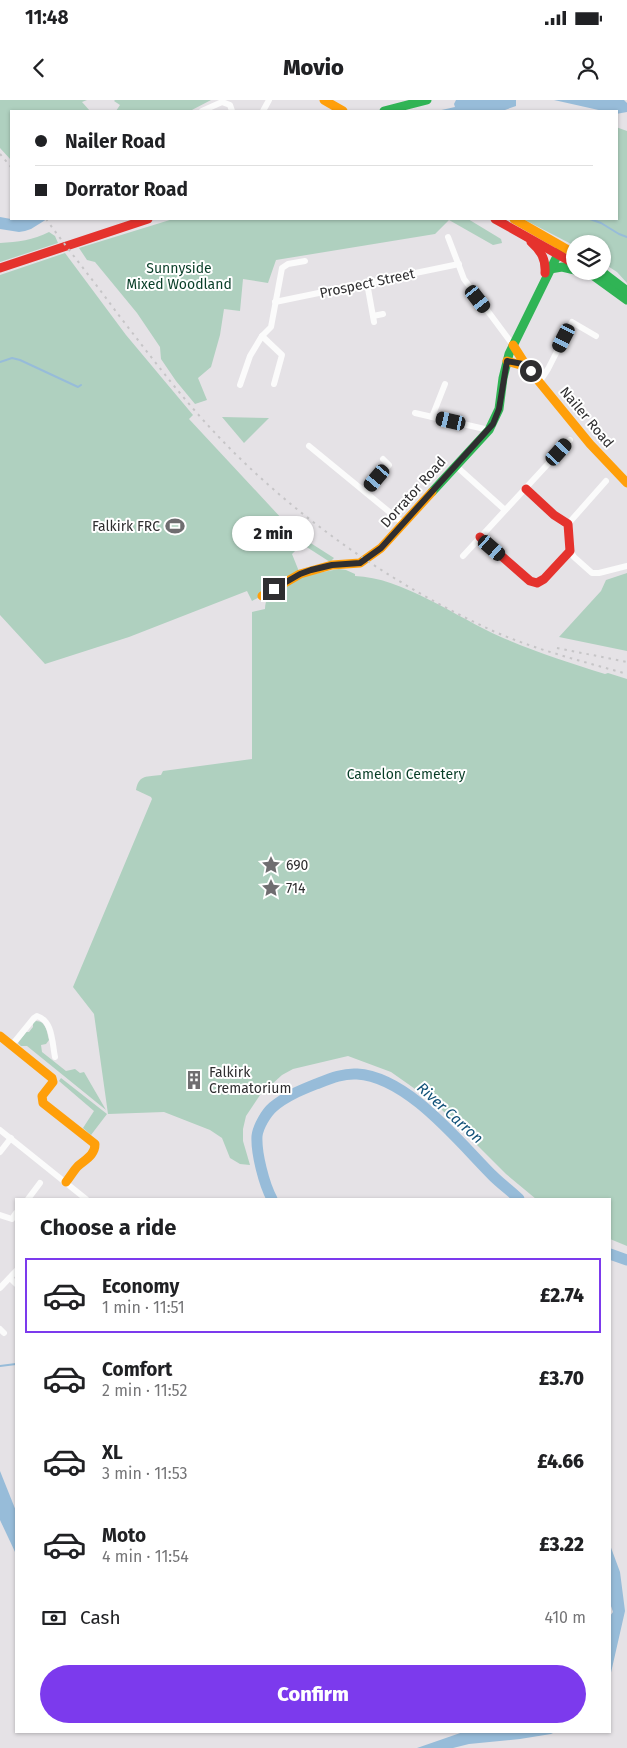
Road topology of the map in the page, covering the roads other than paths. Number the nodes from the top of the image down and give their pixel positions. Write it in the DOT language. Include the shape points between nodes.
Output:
graph roads {
  1 [pos="324,100"];
  2 [pos="426,100"];
  3 [pos="204,110"];
  4 [pos="232,110"];
  5 [pos="341,110"];
  6 [pos="388,110"];
  7 [pos="145,220"];
  8 [pos="497,220"];
  9 [pos="515,220"];
  10 [pos="448,237"];
  11 [pos="526,237"];
  12 [pos="560,250"];
  13 [pos="566,252"];
  14 [pos="566,256"];
  15 [pos="305,261"];
  16 [pos="458,264"];
  17 [pos="0,268"];
  18 [pos="566,268"];
  19 [pos="550,269"];
  20 [pos="611,279"];
  21 [pos="597,280"];
  22 [pos="600,280"];
  23 [pos="367,283"];
  24 [pos="604,283"];
  25 [pos="543,284"];
  26 [pos="627,291"];
  27 [pos="627,300"];
  28 [pos="275,302"];
  29 [pos="383,314"];
  30 [pos="262,336"];
  31 [pos="596,336"];
  32 [pos="513,345"];
  33 [pos="507,361"];
  34 [pos="527,367"];
  35 [pos="540,381"];
  36 [pos="274,384"];
  37 [pos="445,384"];
  38 [pos="240,385"];
  39 [pos="415,413"];
  40 [pos="432,417"];
  41 [pos="489,430"];
  42 [pos="570,440"];
  43 [pos="309,446"];
  44 [pos="383,459"];
  45 [pos="456,466"];
  46 [pos="606,481"];
  47 [pos="627,483"];
  48 [pos="526,489"];
  49 [pos="366,492"];
  50 [pos="505,510"];
  51 [pos="404,524"];
  52 [pos="568,524"];
  53 [pos="480,537"];
  54 [pos="570,551"];
  55 [pos="462,556"];
  56 [pos="627,566"];
  57 [pos="262,596"];
  58 [pos="0,1036"];
  59 [pos="12,1045"];
  60 [pos="55,1057"];
  61 [pos="0,1130"];
  62 [pos="11,1138"];
  63 [pos="0,1152"];
  64 [pos="66,1182"];
  65 [pos="40,1183"];
  66 [pos="29,1198"];
  67 [pos="83,1198"];
  68 [pos="15,1214"];
  69 [pos="0,1215"];
  70 [pos="15,1272"];
  71 [pos="10,1278"];
  72 [pos="15,1283"];
  73 [pos="0,1288"];
  1 -- 5 [label="street"];
  2 -- 6 [label="street"];
  3 -- 4 [label="street" via="222,102 230,105"];
  7 -- 17 [label="street"];
  8 -- 11 [label="street"];
  9 -- 12 [label="street"];
  10 -- 16 [label="street"];
  11 -- 12 [label="street"];
  11 -- 25 [label="street, Dorrator Road" via="545,256"];
  12 -- 13 [label="street"];
  12 -- 14 [label="street"];
  12 -- 19 [label="street, Dorrator Road"];
  15 -- 28 [label="street" via="282,268"];
  16 -- 23 [label="street, Prospect Street"];
  16 -- 32 [label="street" via="464,279"];
  18 -- 19 [label="street"];
  19 -- 25 [label="street, Dorrator Road"];
  20 -- 26 [label="street"];
  21 -- 24 [label="street"];
  22 -- 24 [label="street"];
  23 -- 28 [label="street, Prospect Street"];
  23 -- 29 [label="street" via="374,319"];
  24 -- 27 [label="street"];
  25 -- 32 [label="street, Dorrator Road"];
  28 -- 30 [label="street" via="270,327"];
  30 -- 36 [label="street" via="282,355"];
  30 -- 38 [label="street" via="250,356"];
  31 -- 35 [label="street" via="572,322"];
  32 -- 33 [label="street, Dorrator Road"];
  32 -- 34 [label="street, Nailer Road"];
  33 -- 34 [label="street"];
  33 -- 41 [label="street, Dorrator Road" via="499,409"];
  34 -- 35 [label="street, Nailer Road"];
  35 -- 47 [label="street, Nailer Road" via="590,444"];
  37 -- 40 [label="street"];
  39 -- 40 [label="street"];
  40 -- 41 [label="street"];
  41 -- 45 [label="street, Dorrator Road"];
  42 -- 48 [label="street"];
  43 -- 49 [label="street"];
  44 -- 49 [label="street" via="389,465"];
  45 -- 50 [label="street"];
  45 -- 51 [label="street, Dorrator Road"];
  46 -- 52 [label="street"];
  48 -- 50 [label="street"];
  48 -- 52 [label="street"];
  49 -- 51 [label="street"];
  50 -- 53 [label="street"];
  51 -- 57 [label="street, Dorrator Road" via="381,548 360,563 311,570"];
  52 -- 54 [label="street"];
  53 -- 54 [label="street" via="530,581 537,583"];
  53 -- 55 [label="street"];
  54 -- 56 [label="street" via="592,573"];
  58 -- 59 [label="street"];
  59 -- 60 [label="street" via="37,1016 44,1020 50,1031 50,1049"];
  59 -- 64 [label="street" via="52,1078 53,1082 42,1096 43,1103 95,1144 89,1158"];
  61 -- 62 [label="street"];
  62 -- 63 [label="street"];
  62 -- 64 [label="street"];
  64 -- 67 [label="street"];
  65 -- 66 [label="street"];
  68 -- 69 [label="street" via="12,1219"];
  70 -- 71 [label="street"];
  71 -- 72 [label="street"];
  71 -- 73 [label="street"];
}
